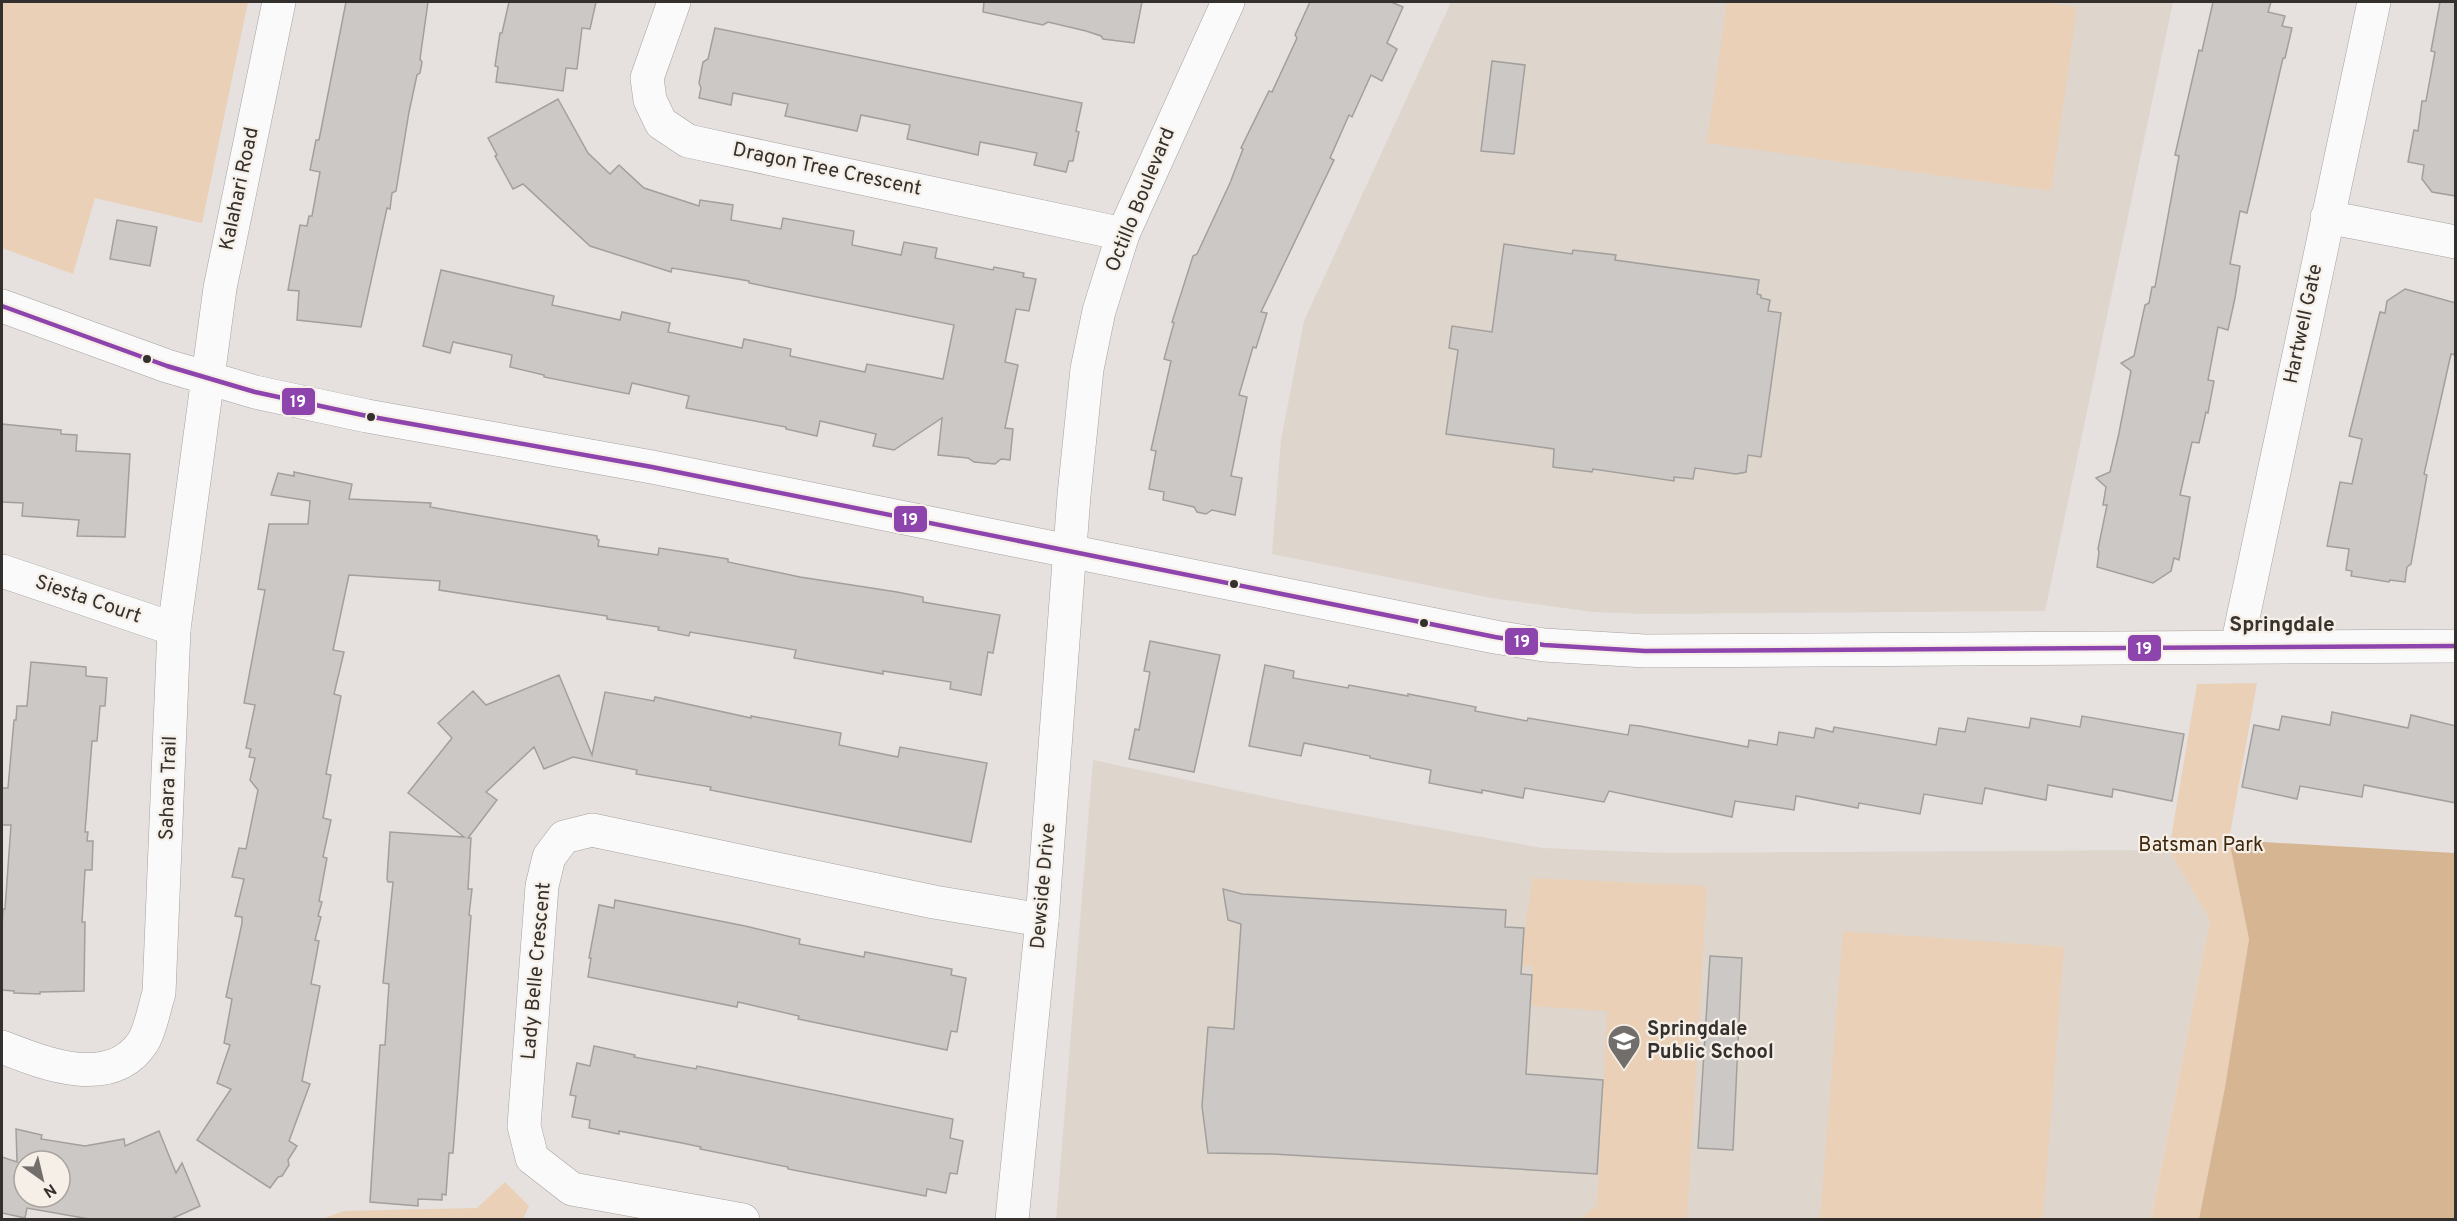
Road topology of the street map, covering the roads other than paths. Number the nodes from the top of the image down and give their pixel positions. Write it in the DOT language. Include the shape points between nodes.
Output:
graph roads {
  1 [pos="279,2"];
  2 [pos="674,2"];
  3 [pos="1228,2"];
  4 [pos="2374,2"];
  5 [pos="2327,217"];
  6 [pos="1123,234"];
  7 [pos="2456,242"];
  8 [pos="2,306"];
  9 [pos="209,378"];
  10 [pos="1071,551"];
  11 [pos="2,571"];
  12 [pos="174,629"];
  13 [pos="2237,646"];
  14 [pos="2456,646"];
  15 [pos="1042,920"];
  16 [pos="2,1047"];
  17 [pos="743,1220"];
  18 [pos="1012,1220"];
  1 -- 9 [label="street, Kalahari Road" via="220,288"];
  2 -- 6 [label="street, Dragon Tree Crescent" via="647,78 650,100 661,123 688,141"];
  3 -- 6 [label="street, Octillo Boulevard"];
  4 -- 5 [label="street, Hartwell Gate"];
  5 -- 7 [label="street"];
  5 -- 13 [label="street, Hartwell Gate"];
  6 -- 10 [label="street, Octillo Boulevard" via="1099,311 1087,369"];
  8 -- 9 [label="street"];
  9 -- 10 [label="street" via="367,416 652,467"];
  9 -- 12 [label="street, Sahara Trail"];
  10 -- 13 [label="street" via="1495,637 1595,649"];
  10 -- 15 [label="street, Dewside Drive"];
  11 -- 12 [label="street, Siesta Court"];
  12 -- 16 [label="street, Sahara Trail" via="159,993 143,1042 111,1068 85,1069 44,1064"];
  13 -- 14 [label="street"];
  15 -- 17 [label="street, Lady Belle Crescent" via="934,902 592,830 564,837 549,857 542,886 524,1126 532,1158 573,1189"];
  15 -- 18 [label="street, Dewside Drive"];
}
